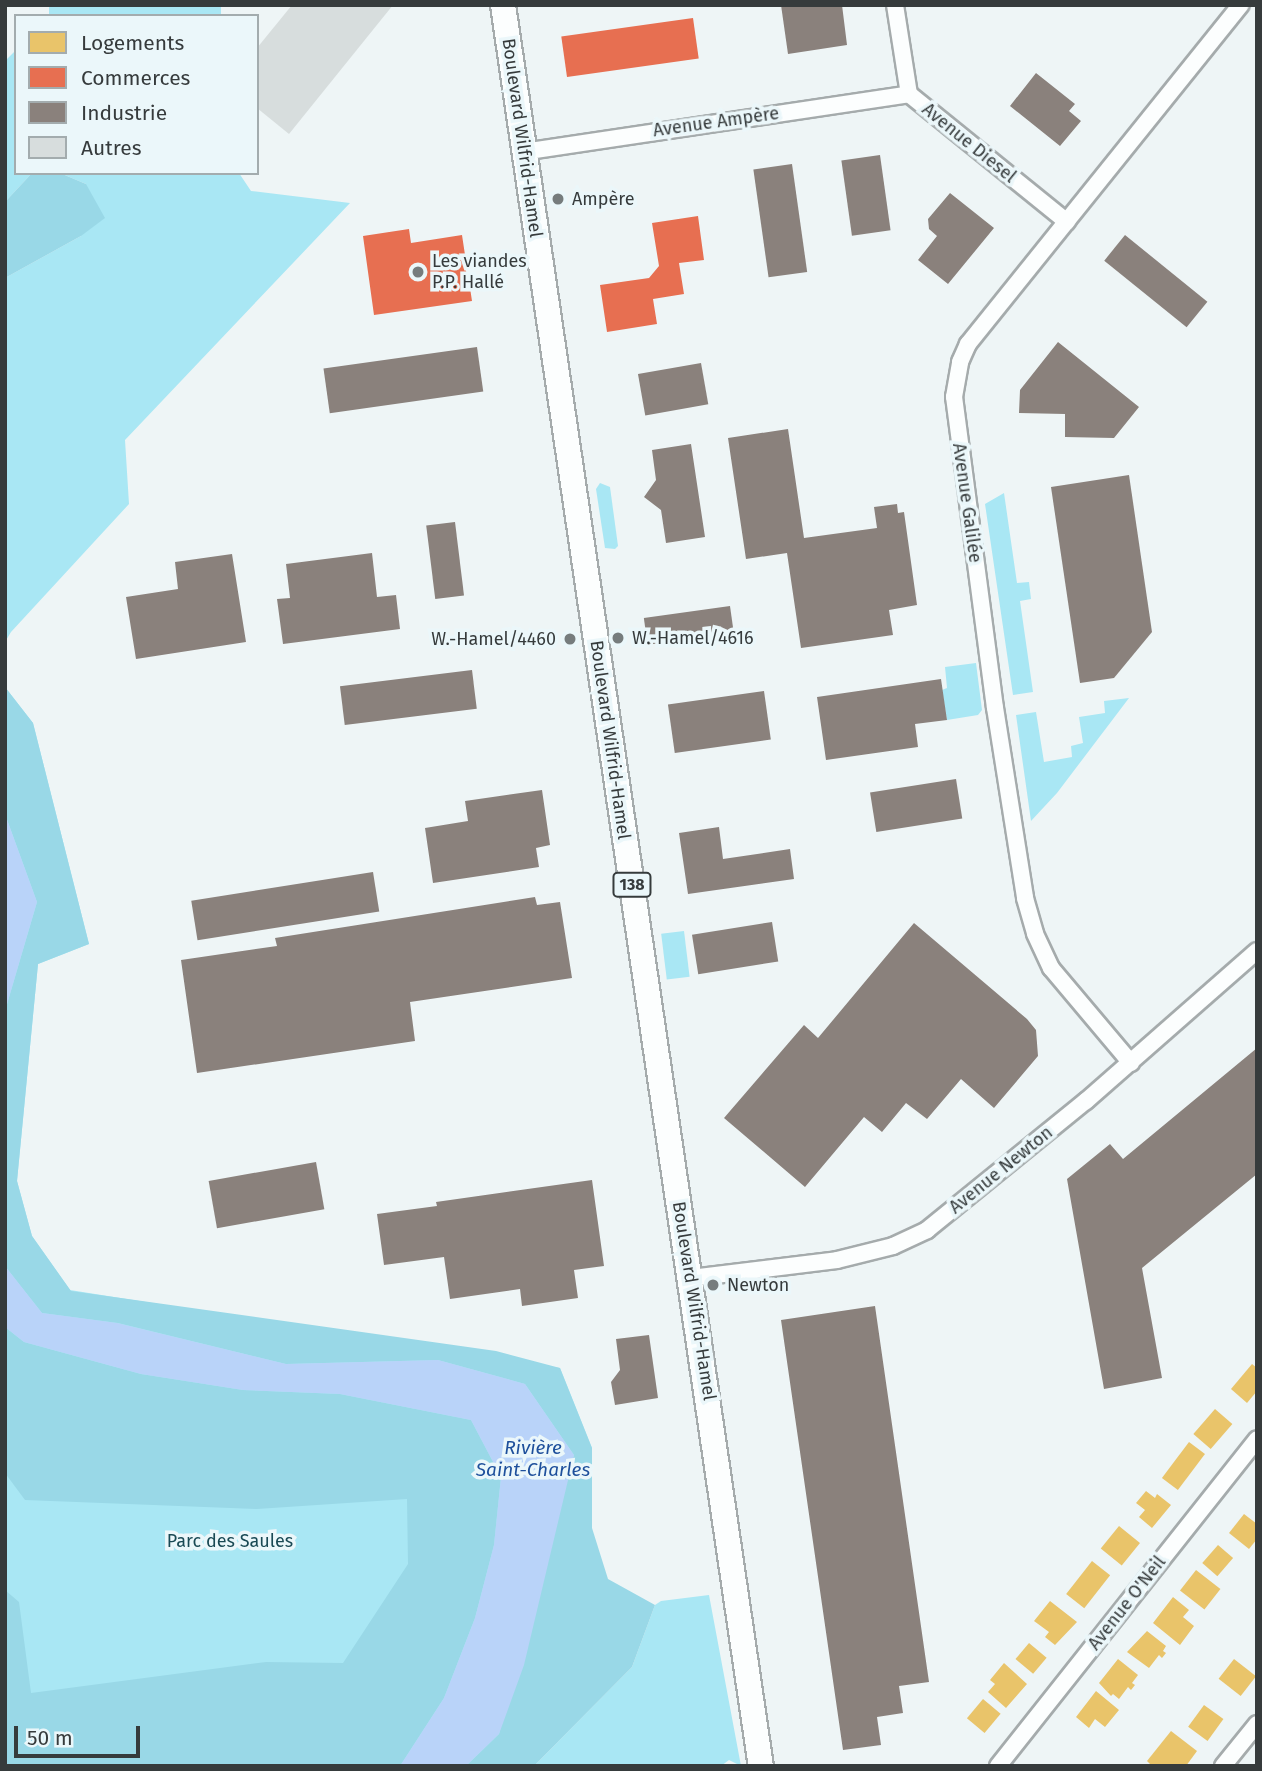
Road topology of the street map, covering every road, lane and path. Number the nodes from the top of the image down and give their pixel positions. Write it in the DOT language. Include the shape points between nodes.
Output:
graph roads {
  1 [pos="503,5"];
  2 [pos="895,5"];
  3 [pos="1241,5"];
  4 [pos="909,94"];
  5 [pos="523,152"];
  6 [pos="1068,222"];
  7 [pos="1257,951"];
  8 [pos="1131,1063"];
  9 [pos="691,1278"];
  10 [pos="1257,1439"];
  11 [pos="1257,1724"];
  12 [pos="761,1766"];
  13 [pos="998,1766"];
  14 [pos="1223,1766"];
  1 -- 5 [label="main road, Boulevard Wilfrid-Hamel / 138"];
  2 -- 4 [label="street, Avenue Diesel"];
  3 -- 6 [label="street, Avenue Galilée"];
  4 -- 5 [label="street, Avenue Ampère"];
  4 -- 6 [label="street, Avenue Diesel"];
  5 -- 9 [label="main road, Boulevard Wilfrid-Hamel / 138"];
  6 -- 8 [label="street, Avenue Galilée" via="968,344 954,397 1025,897 1051,968"];
  7 -- 8 [label="street, Avenue Newton"];
  8 -- 9 [label="street, Avenue Newton" via="926,1230 893,1246 837,1260"];
  9 -- 12 [label="main road, Boulevard Wilfrid-Hamel / 138"];
  10 -- 13 [label="street, Avenue O'Neil"];
  11 -- 14 [label="street"];
}
